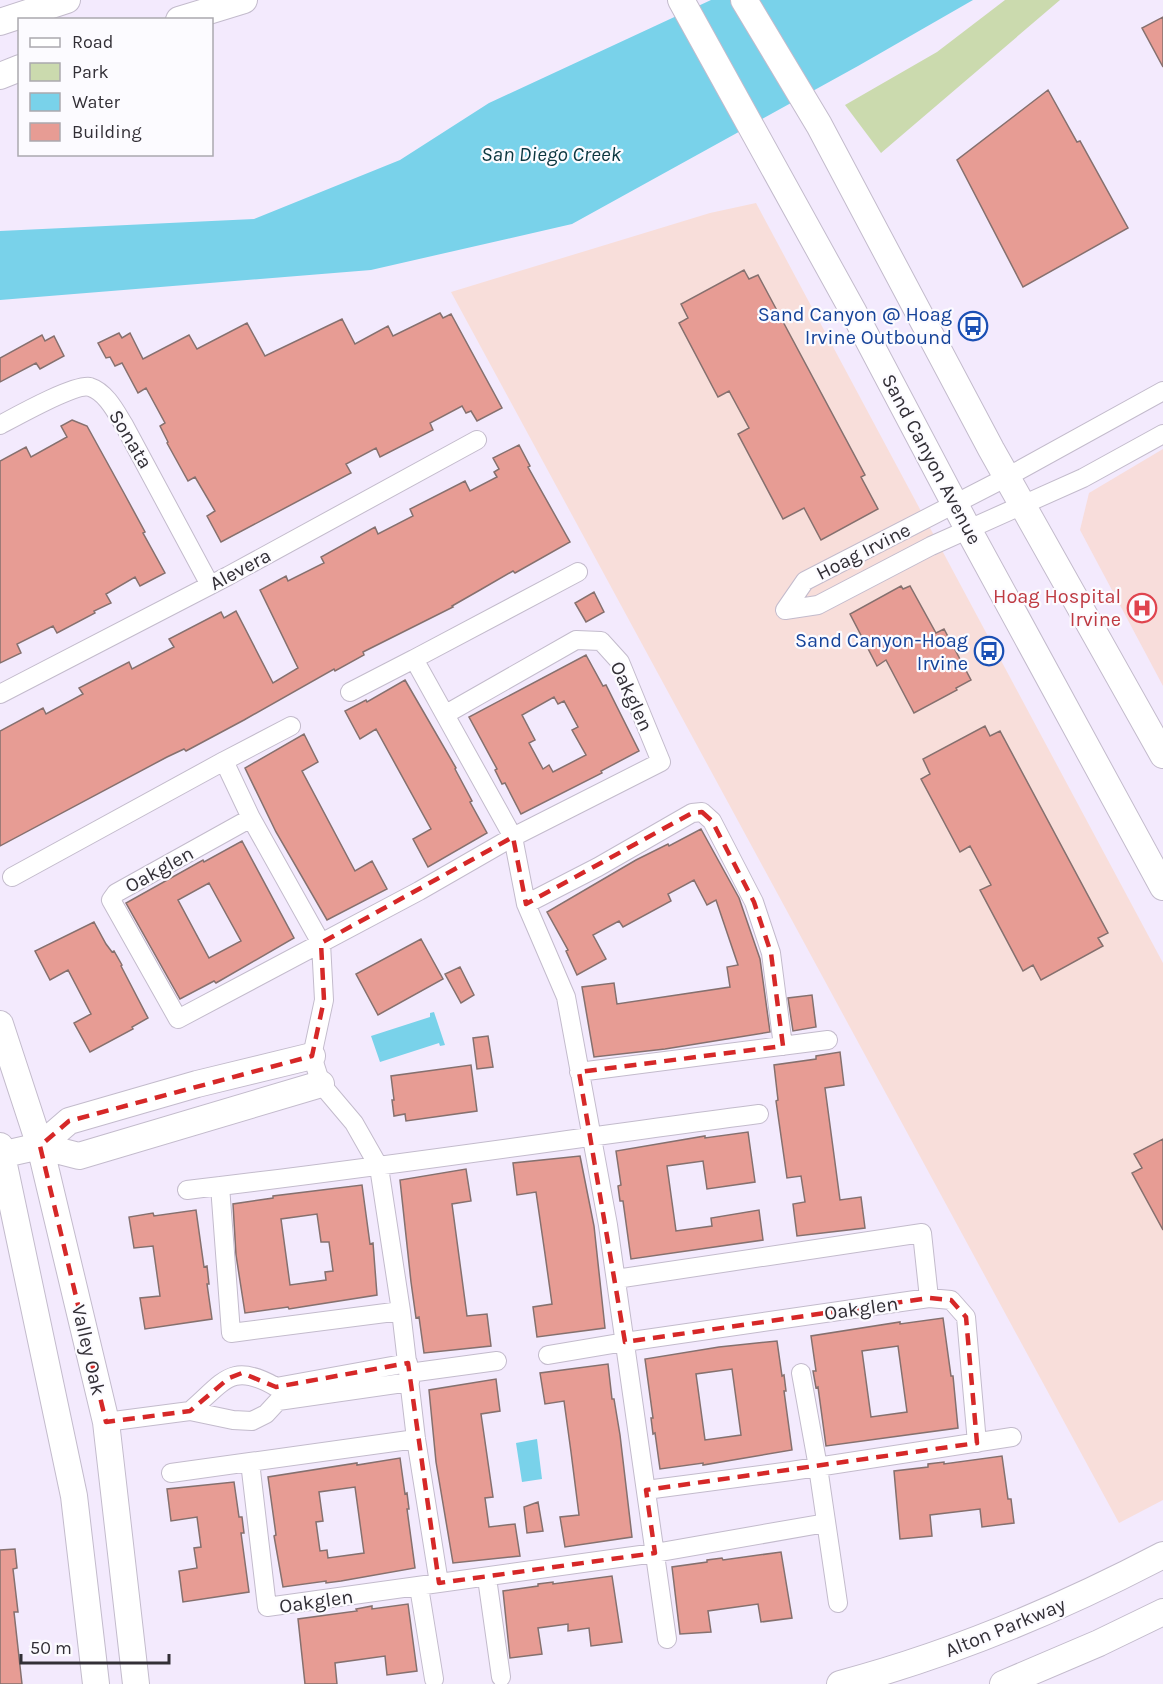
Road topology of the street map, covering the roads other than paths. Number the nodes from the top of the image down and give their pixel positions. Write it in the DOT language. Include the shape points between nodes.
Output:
graph roads {
  1 [pos="67,0"];
  2 [pos="244,0"];
  3 [pos="681,0"];
  4 [pos="744,0"];
  5 [pos="186,18"];
  6 [pos="0,22"];
  7 [pos="18,69"];
  8 [pos="0,76"];
  9 [pos="1163,391"];
  10 [pos="0,425"];
  11 [pos="1163,434"];
  12 [pos="477,440"];
  13 [pos="1007,477"];
  14 [pos="955,502"];
  15 [pos="1022,504"];
  16 [pos="968,529"];
  17 [pos="578,572"];
  18 [pos="210,585"];
  19 [pos="414,659"];
  20 [pos="350,692"];
  21 [pos="0,694"];
  22 [pos="446,714"];
  23 [pos="291,726"];
  24 [pos="1163,755"];
  25 [pos="224,761"];
  26 [pos="251,818"];
  27 [pos="513,837"];
  28 [pos="12,877"];
  29 [pos="1163,887"];
  30 [pos="526,904"];
  31 [pos="321,944"];
  32 [pos="0,1024"];
  33 [pos="828,1040"];
  34 [pos="783,1046"];
  35 [pos="312,1056"];
  36 [pos="579,1072"];
  37 [pos="197,1084"];
  38 [pos="321,1084"];
  39 [pos="759,1114"];
  40 [pos="204,1118"];
  41 [pos="593,1136"];
  42 [pos="40,1146"];
  43 [pos="1,1152"];
  44 [pos="379,1167"];
  45 [pos="220,1186"];
  46 [pos="187,1190"];
  47 [pos="616,1279"];
  48 [pos="929,1298"];
  49 [pos="400,1311"];
  50 [pos="625,1342"];
  51 [pos="548,1355"];
  52 [pos="497,1361"];
  53 [pos="409,1373"];
  54 [pos="801,1373"];
  55 [pos="277,1394"];
  56 [pos="190,1411"];
  57 [pos="106,1422"];
  58 [pos="1012,1437"];
  59 [pos="416,1439"];
  60 [pos="977,1443"];
  61 [pos="250,1462"];
  62 [pos="818,1467"];
  63 [pos="171,1473"];
  64 [pos="646,1490"];
  65 [pos="826,1523"];
  66 [pos="655,1553"];
  67 [pos="1163,1555"];
  68 [pos="487,1578"];
  69 [pos="439,1583"];
  70 [pos="419,1587"];
  71 [pos="837,1603"];
  72 [pos="1163,1612"];
  73 [pos="667,1639"];
  74 [pos="501,1677"];
  75 [pos="435,1678"];
  76 [pos="96,1684"];
  77 [pos="136,1684"];
  78 [pos="840,1684"];
  79 [pos="1003,1684"];
  1 -- 6 [label="main road"];
  2 -- 5 [label="main road"];
  3 -- 14 [label="main road, Sand Canyon Avenue"];
  4 -- 13 [label="main road" via="819,125"];
  7 -- 8 [label="main road"];
  9 -- 13 [label="street, Hoag Irvine"];
  10 -- 18 [label="street, Sonata" via="80,387 99,392 124,425"];
  11 -- 15 [label="street, Hoag Irvine" via="1083,478"];
  12 -- 18 [label="street, Alevera"];
  13 -- 14 [label="street, Hoag Irvine"];
  13 -- 15 [label="main road"];
  14 -- 16 [label="main road, Sand Canyon Avenue"];
  14 -- 16 [label="street, Hoag Irvine" via="805,581 785,610 818,605"];
  15 -- 16 [label="street, Hoag Irvine"];
  15 -- 24 [label="main road"];
  16 -- 29 [label="main road, Sand Canyon Avenue"];
  17 -- 19 [label="street"];
  18 -- 21 [label="street, Alevera"];
  19 -- 20 [label="street"];
  19 -- 22 [label="street"];
  22 -- 27 [label="street"];
  22 -- 27 [label="street, Oakglen" via="576,640 601,641 620,662 661,762"];
  23 -- 25 [label="street"];
  25 -- 26 [label="street"];
  25 -- 28 [label="street"];
  26 -- 31 [label="street"];
  26 -- 31 [label="street, Oakglen" via="116,893 111,900 172,1010 178,1019"];
  27 -- 30 [label="street"];
  27 -- 31 [label="street, Oakglen"];
  30 -- 34 [label="street" via="692,813 702,812 712,821 754,902 771,953"];
  30 -- 36 [label="street" via="566,997"];
  31 -- 35 [label="street" via="324,1000"];
  32 -- 42 [label="main road, Valley Oak"];
  33 -- 34 [label="street"];
  34 -- 36 [label="street"];
  35 -- 37 [label="main road"];
  35 -- 38 [label="street"];
  36 -- 41 [label="street"];
  37 -- 40 [label="main road"];
  37 -- 42 [label="main road" via="69,1121"];
  38 -- 40 [label="main road"];
  38 -- 44 [label="street" via="354,1123"];
  39 -- 41 [label="street"];
  40 -- 42 [label="main road" via="79,1156"];
  41 -- 44 [label="street"];
  41 -- 47 [label="street"];
  42 -- 43 [label="main road"];
  42 -- 57 [label="main road, Valley Oak"];
  43 -- 76 [label="main road" via="74,1496"];
  44 -- 45 [label="street"];
  44 -- 49 [label="street"];
  45 -- 46 [label="street"];
  45 -- 49 [label="street" via="231,1333"];
  47 -- 48 [label="street" via="922,1233"];
  47 -- 50 [label="street"];
  48 -- 50 [label="street, Oakglen"];
  48 -- 60 [label="street, Oakglen" via="951,1300 966,1317"];
  49 -- 53 [label="street"];
  50 -- 51 [label="street, Oakglen"];
  50 -- 64 [label="street"];
  52 -- 53 [label="street"];
  53 -- 55 [label="street"];
  53 -- 59 [label="street"];
  54 -- 62 [label="street"];
  55 -- 56 [label="street" via="266,1414 252,1421"];
  55 -- 56 [label="street" via="262,1379 242,1373 229,1378"];
  56 -- 57 [label="street"];
  57 -- 77 [label="main road, Valley Oak"];
  58 -- 60 [label="street"];
  59 -- 61 [label="street"];
  59 -- 69 [label="street"];
  60 -- 62 [label="street"];
  61 -- 63 [label="street"];
  61 -- 70 [label="street, Oakglen" via="267,1607"];
  62 -- 64 [label="street"];
  62 -- 65 [label="street"];
  64 -- 66 [label="street"];
  65 -- 66 [label="street, Oakglen"];
  65 -- 71 [label="street"];
  66 -- 68 [label="street, Oakglen"];
  66 -- 73 [label="street"];
  67 -- 78 [label="main road, Alton Parkway" via="1014,1625 912,1663"];
  68 -- 69 [label="street, Oakglen"];
  68 -- 74 [label="street"];
  69 -- 70 [label="street, Oakglen"];
  70 -- 75 [label="street"];
  72 -- 79 [label="main road"];
}
